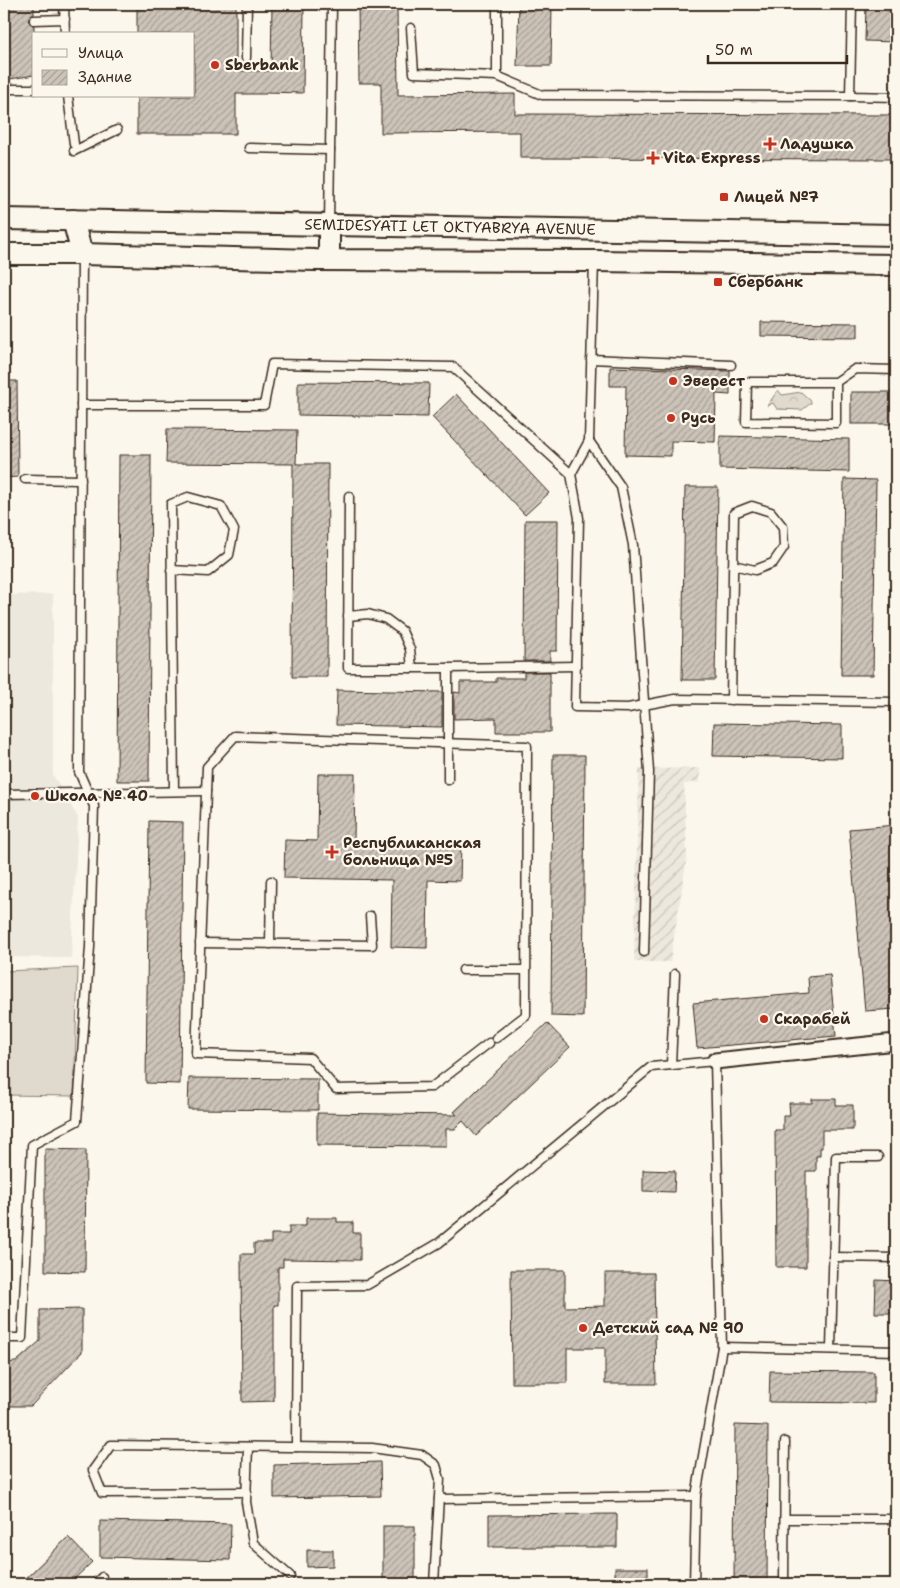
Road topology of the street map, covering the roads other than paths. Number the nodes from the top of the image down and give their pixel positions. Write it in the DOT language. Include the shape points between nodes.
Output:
graph roads {
  1 [pos="64,4"];
  2 [pos="247,4"];
  3 [pos="332,4"];
  4 [pos="497,4"];
  5 [pos="852,4"];
  6 [pos="65,19"];
  7 [pos="34,20"];
  8 [pos="411,28"];
  9 [pos="65,32"];
  10 [pos="246,58"];
  11 [pos="497,76"];
  12 [pos="4,89"];
  13 [pos="32,89"];
  14 [pos="850,96"];
  15 [pos="896,96"];
  16 [pos="68,98"];
  17 [pos="117,130"];
  18 [pos="249,148"];
  19 [pos="330,150"];
  20 [pos="4,219"];
  21 [pos="73,220"];
  22 [pos="329,225"];
  23 [pos="593,230"];
  24 [pos="896,235"];
  25 [pos="4,254"];
  26 [pos="82,254"];
  27 [pos="329,260"];
  28 [pos="594,261"];
  29 [pos="896,265"];
  30 [pos="591,359"];
  31 [pos="731,365"];
  32 [pos="896,370"];
  33 [pos="836,382"];
  34 [pos="81,405"];
  35 [pos="589,441"];
  36 [pos="570,474"];
  37 [pos="25,479"];
  38 [pos="81,480"];
  39 [pos="349,496"];
  40 [pos="733,565"];
  41 [pos="171,570"];
  42 [pos="348,616"];
  43 [pos="576,666"];
  44 [pos="412,668"];
  45 [pos="448,668"];
  46 [pos="731,700"];
  47 [pos="896,702"];
  48 [pos="644,705"];
  49 [pos="448,744"];
  50 [pos="448,780"];
  51 [pos="174,791"];
  52 [pos="206,791"];
  53 [pos="87,792"];
  54 [pos="4,794"];
  55 [pos="272,881"];
  56 [pos="370,916"];
  57 [pos="200,943"];
  58 [pos="270,944"];
  59 [pos="644,952"];
  60 [pos="463,970"];
  61 [pos="526,970"];
  62 [pos="675,974"];
  63 [pos="496,1038"];
  64 [pos="896,1042"];
  65 [pos="489,1043"];
  66 [pos="715,1061"];
  67 [pos="671,1065"];
  68 [pos="878,1157"];
  69 [pos="833,1257"];
  70 [pos="896,1258"];
  71 [pos="4,1338"];
  72 [pos="722,1347"];
  73 [pos="831,1349"];
  74 [pos="896,1351"];
  75 [pos="785,1442"];
  76 [pos="248,1447"];
  77 [pos="296,1447"];
  78 [pos="247,1492"];
  79 [pos="696,1496"];
  80 [pos="439,1499"];
  81 [pos="785,1519"];
  82 [pos="896,1519"];
  83 [pos="290,1576"];
  84 [pos="102,1577"];
  85 [pos="95,1584"];
  86 [pos="434,1584"];
  87 [pos="694,1584"];
  88 [pos="784,1584"];
  1 -- 6 [label="lane"];
  2 -- 10 [label="lane"];
  3 -- 19 [label="lane"];
  4 -- 11 [label="lane"];
  5 -- 14 [label="lane"];
  6 -- 7 [label="lane"];
  6 -- 9 [label="lane"];
  8 -- 11 [label="lane" via="414,73"];
  11 -- 14 [label="lane" via="542,95"];
  12 -- 13 [label="lane"];
  14 -- 15 [label="lane"];
  16 -- 17 [label="lane" via="74,148"];
  18 -- 19 [label="lane"];
  19 -- 22 [label="lane"];
  20 -- 21 [label="main road, SEMIDESYATI LET OKTYABRYA AVENUE"];
  21 -- 22 [label="main road, SEMIDESYATI LET OKTYABRYA AVENUE"];
  21 -- 26 [label="main road"];
  22 -- 23 [label="main road, SEMIDESYATI LET OKTYABRYA AVENUE"];
  22 -- 27 [label="main road"];
  23 -- 24 [label="main road, SEMIDESYATI LET OKTYABRYA AVENUE"];
  23 -- 28 [label="main road"];
  25 -- 26 [label="main road"];
  26 -- 27 [label="main road"];
  26 -- 34 [label="lane"];
  27 -- 28 [label="main road"];
  28 -- 29 [label="main road"];
  28 -- 30 [label="lane"];
  30 -- 31 [label="lane"];
  30 -- 35 [label="lane"];
  32 -- 33 [label="lane" via="855,369"];
  33 -- 33 [label="lane" via="747,382 746,422 836,423"];
  34 -- 36 [label="lane" via="264,405 272,364 453,367"];
  34 -- 38 [label="lane"];
  35 -- 36 [label="lane"];
  35 -- 48 [label="lane" via="621,487 634,555"];
  36 -- 43 [label="lane" via="579,518"];
  37 -- 38 [label="lane"];
  38 -- 53 [label="lane" via="79,772"];
  39 -- 42 [label="lane"];
  40 -- 40 [label="lane" via="755,570 773,563 784,547 783,527 771,512 752,506 734,513"];
  40 -- 46 [label="lane"];
  41 -- 41 [label="lane" via="171,504 188,497 221,506 234,530 229,555 208,572"];
  41 -- 51 [label="lane"];
  42 -- 44 [label="lane" via="368,614 386,619 402,632 410,649"];
  42 -- 44 [label="lane" via="348,668"];
  43 -- 45 [label="lane"];
  43 -- 48 [label="lane" via="575,707 628,708"];
  44 -- 45 [label="lane"];
  45 -- 49 [label="lane"];
  46 -- 47 [label="lane"];
  46 -- 48 [label="lane" via="675,699"];
  48 -- 59 [label="lane" via="648,772"];
  49 -- 50 [label="lane"];
  49 -- 52 [label="lane" via="234,736 207,767"];
  49 -- 61 [label="lane" via="527,746"];
  51 -- 52 [label="lane"];
  51 -- 53 [label="lane"];
  52 -- 57 [label="lane"];
  53 -- 54 [label="lane"];
  53 -- 71 [label="lane" via="94,806 90,947 77,1121 32,1145 22,1338"];
  55 -- 58 [label="lane"];
  56 -- 58 [label="lane" via="372,945"];
  57 -- 58 [label="lane"];
  57 -- 65 [label="lane" via="196,1054 310,1058 336,1089 432,1087"];
  60 -- 61 [label="lane"];
  61 -- 63 [label="lane" via="526,1015"];
  62 -- 67 [label="lane"];
  64 -- 66 [label="street"];
  66 -- 67 [label="lane"];
  66 -- 72 [label="lane"];
  67 -- 77 [label="lane" via="651,1066 439,1243 367,1285 297,1286"];
  68 -- 69 [label="lane" via="836,1157"];
  69 -- 70 [label="lane"];
  69 -- 73 [label="lane"];
  72 -- 73 [label="lane"];
  72 -- 79 [label="lane"];
  73 -- 74 [label="lane"];
  75 -- 81 [label="lane"];
  76 -- 77 [label="lane"];
  76 -- 78 [label="lane"];
  76 -- 78 [label="lane" via="111,1445 94,1470 102,1493"];
  77 -- 80 [label="lane" via="372,1448 422,1455 436,1466 440,1479"];
  78 -- 83 [label="lane" via="254,1543"];
  79 -- 80 [label="lane"];
  79 -- 87 [label="lane"];
  80 -- 86 [label="lane"];
  81 -- 82 [label="lane"];
  81 -- 88 [label="lane"];
  84 -- 85 [label="lane"];
}
